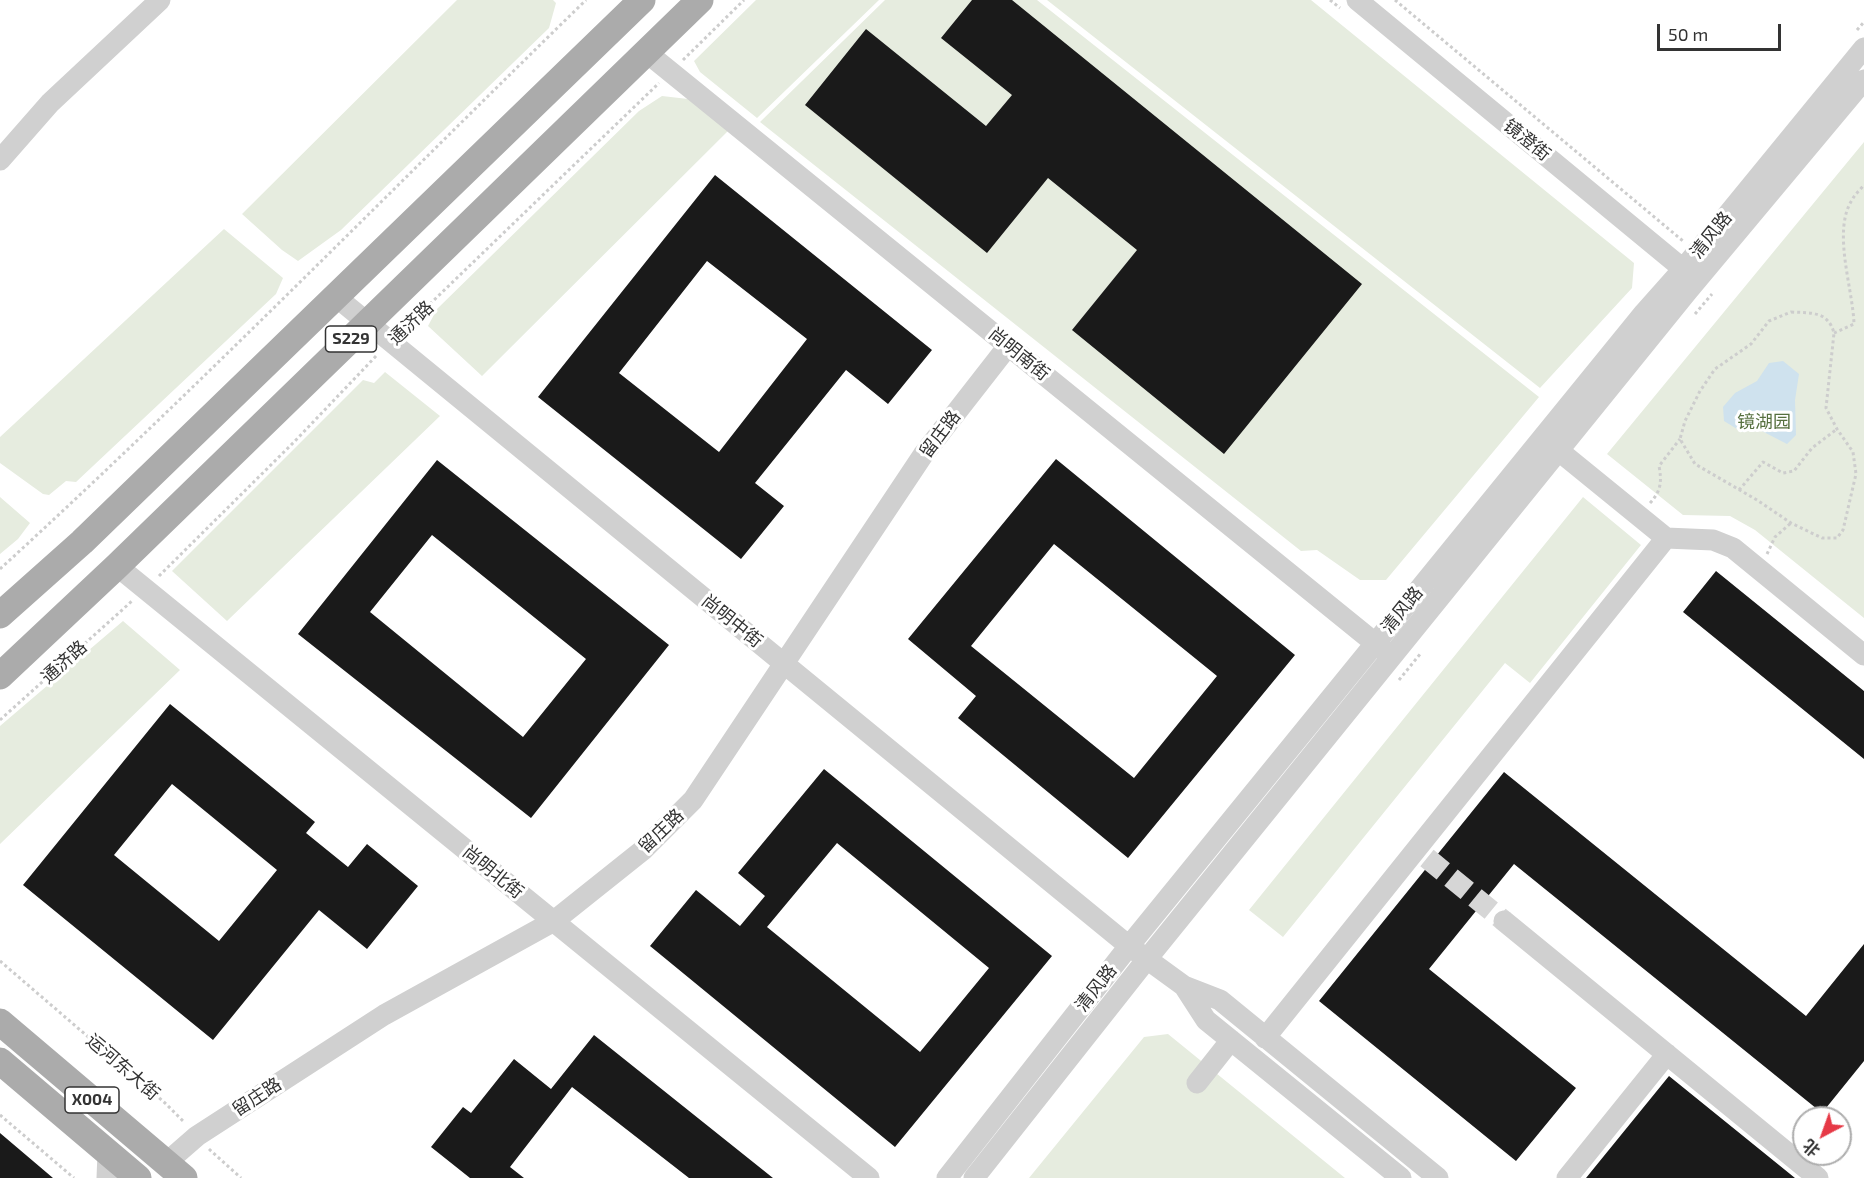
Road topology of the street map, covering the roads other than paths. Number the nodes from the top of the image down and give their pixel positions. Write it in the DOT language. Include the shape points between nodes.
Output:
graph roads {
  1 [pos="160,0"];
  2 [pos="642,0"];
  3 [pos="700,0"];
  4 [pos="1357,0"];
  5 [pos="1864,48"];
  6 [pos="646,52"];
  7 [pos="1864,80"];
  8 [pos="0,160"];
  9 [pos="1693,267"];
  10 [pos="335,296"];
  11 [pos="368,322"];
  12 [pos="1008,346"];
  13 [pos="1542,437"];
  14 [pos="1559,451"];
  15 [pos="1666,538"];
  16 [pos="117,566"];
  17 [pos="0,615"];
  18 [pos="1375,644"];
  19 [pos="1864,655"];
  20 [pos="1392,657"];
  21 [pos="784,663"];
  22 [pos="0,676"];
  23 [pos="554,921"];
  24 [pos="1504,921"];
  25 [pos="1129,946"];
  26 [pos="1147,959"];
  27 [pos="1184,986"];
  28 [pos="0,1022"];
  29 [pos="1265,1038"];
  30 [pos="1231,1040"];
  31 [pos="1667,1054"];
  32 [pos="0,1061"];
  33 [pos="1197,1083"];
  34 [pos="107,1165"];
  35 [pos="175,1170"];
  36 [pos="138,1178"];
  37 [pos="869,1178"];
  38 [pos="947,1178"];
  39 [pos="974,1178"];
  40 [pos="1401,1178"];
  41 [pos="1438,1178"];
  42 [pos="1566,1178"];
  43 [pos="1818,1178"];
  1 -- 8 [label="street" via="50,103"];
  2 -- 10 [label="main road, S229"];
  3 -- 6 [label="main road, 通济路 / S229"];
  4 -- 9 [label="street, 镜澄街"];
  5 -- 9 [label="street, 清风路"];
  6 -- 11 [label="main road, 通济路 / S229"];
  6 -- 12 [label="street, 尚明南街"];
  7 -- 9 [label="street, 清风路"];
  9 -- 13 [label="street, 清风路" via="1644,313"];
  9 -- 14 [label="street, 清风路"];
  10 -- 11 [label="street, 尚明中街"];
  10 -- 17 [label="main road, S229" via="90,534"];
  11 -- 16 [label="main road, 通济路 / S229"];
  11 -- 21 [label="street, 尚明中街"];
  12 -- 18 [label="street, 尚明南街"];
  12 -- 21 [label="street, 留庄路" via="923,456"];
  13 -- 14 [label="street"];
  13 -- 18 [label="street, 清风路"];
  14 -- 15 [label="street"];
  14 -- 20 [label="street, 清风路"];
  15 -- 19 [label="street" via="1713,540 1733,548"];
  15 -- 29 [label="street" via="1422,853"];
  16 -- 22 [label="main road, 通济路 / S229"];
  16 -- 23 [label="street, 尚明北街"];
  18 -- 20 [label="street, 尚明南街"];
  18 -- 25 [label="street, 清风路"];
  20 -- 26 [label="street, 清风路"];
  21 -- 23 [label="street, 留庄路" via="693,800 643,850"];
  21 -- 25 [label="street, 尚明中街"];
  23 -- 35 [label="street, 留庄路" via="384,1015 197,1136"];
  23 -- 37 [label="street, 尚明北街"];
  24 -- 31 [label="street"];
  25 -- 26 [label="street, 尚明中街"];
  25 -- 38 [label="street, 清风路"];
  26 -- 27 [label="street, 尚明中街"];
  26 -- 39 [label="street, 清风路"];
  27 -- 29 [label="street" via="1220,1000"];
  27 -- 30 [label="street" via="1206,1020"];
  28 -- 35 [label="main road, X004"];
  29 -- 41 [label="street"];
  30 -- 33 [label="street"];
  30 -- 40 [label="street"];
  31 -- 42 [label="street"];
  31 -- 43 [label="street"];
  32 -- 34 [label="main road, X004"];
  34 -- 36 [label="main road, X004"];
}
